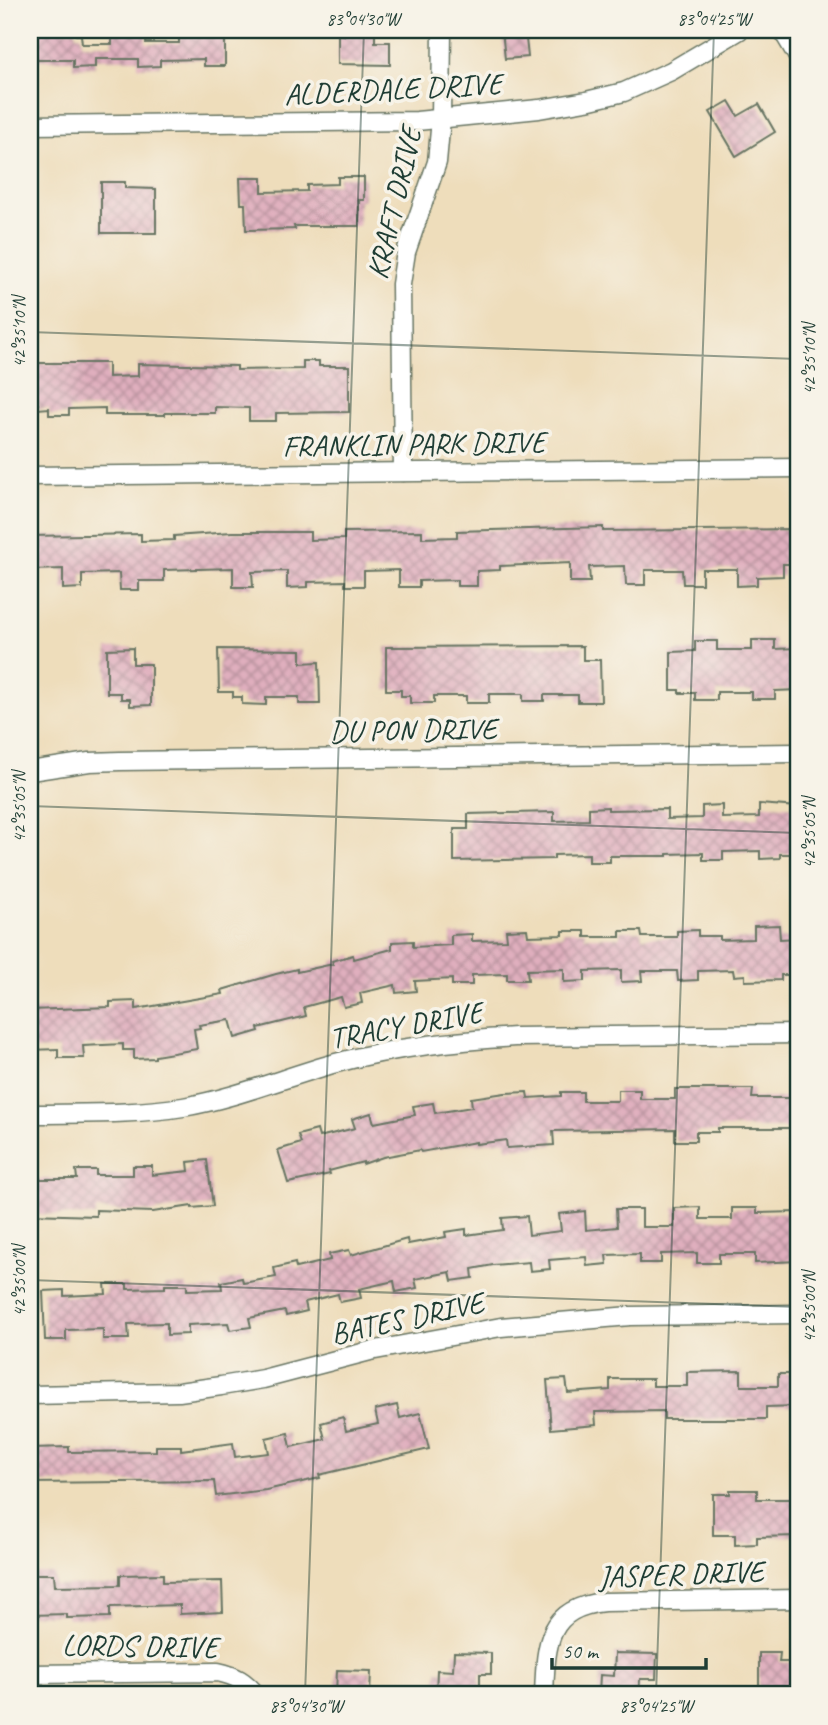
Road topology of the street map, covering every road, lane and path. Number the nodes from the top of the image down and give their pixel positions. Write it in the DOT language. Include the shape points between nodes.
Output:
graph roads {
  1 [pos="442,30"];
  2 [pos="740,30"];
  3 [pos="782,30"];
  4 [pos="798,57"];
  5 [pos="441,119"];
  6 [pos="30,125"];
  7 [pos="798,468"];
  8 [pos="402,472"];
  9 [pos="30,476"];
  10 [pos="798,753"];
  11 [pos="30,771"];
  12 [pos="798,1034"];
  13 [pos="30,1114"];
  14 [pos="798,1314"];
  15 [pos="30,1395"];
  16 [pos="798,1599"];
  17 [pos="30,1674"];
  18 [pos="251,1689"];
  19 [pos="544,1695"];
  1 -- 5 [label="street, KRAFT DRIVE"];
  2 -- 5 [label="street, ALDERDALE DRIVE" via="671,71 624,92 564,106"];
  3 -- 4 [label="street"];
  5 -- 6 [label="street, ALDERDALE DRIVE"];
  5 -- 8 [label="street, KRAFT DRIVE" via="437,162 406,252 401,284"];
  7 -- 8 [label="street, FRANKLIN PARK DRIVE"];
  8 -- 9 [label="street, FRANKLIN PARK DRIVE"];
  10 -- 11 [label="street, DU PON DRIVE" via="120,761"];
  12 -- 13 [label="street, TRACY DRIVE" via="470,1040 363,1056 184,1107"];
  14 -- 15 [label="street, BATES DRIVE" via="630,1316 501,1327 393,1346 221,1386 179,1392"];
  16 -- 19 [label="street, JASPER DRIVE" via="584,1605 567,1614 552,1631"];
  17 -- 18 [label="street, LORDS DRIVE" via="218,1672 236,1676"];
}
